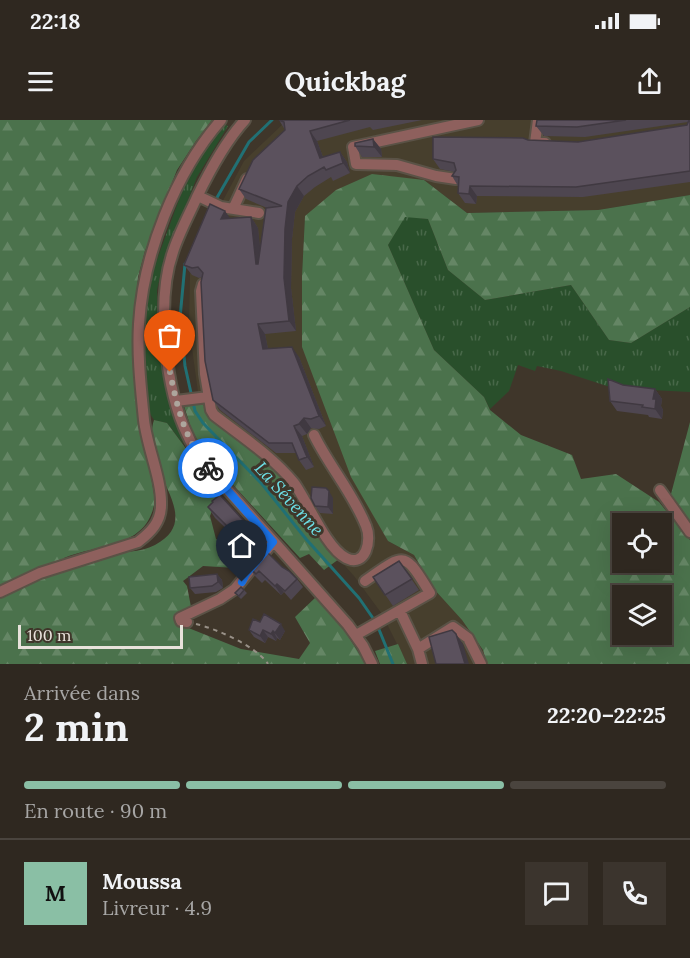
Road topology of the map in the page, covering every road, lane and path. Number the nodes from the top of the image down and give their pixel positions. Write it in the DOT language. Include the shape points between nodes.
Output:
graph roads {
  1 [pos="221,120"];
  2 [pos="246,120"];
  3 [pos="478,120"];
  4 [pos="538,120"];
  5 [pos="555,143"];
  6 [pos="251,172"];
  7 [pos="456,179"];
  8 [pos="203,198"];
  9 [pos="233,209"];
  10 [pos="259,213"];
  11 [pos="203,284"];
  12 [pos="203,397"];
  13 [pos="179,400"];
  14 [pos="314,435"];
  15 [pos="660,490"];
  16 [pos="690,532"];
  17 [pos="273,542"];
  18 [pos="365,581"];
  19 [pos="0,592"];
  20 [pos="400,611"];
  21 [pos="187,622"];
  22 [pos="356,635"];
  23 [pos="418,649"];
  24 [pos="268,664"];
  25 [pos="372,664"];
  26 [pos="422,664"];
  27 [pos="481,664"];
  1 -- 19 [label="street" via="202,142 183,176 154,244 144,282 139,325 141,376 148,447 161,494 158,522 138,542 39,573"];
  2 -- 8 [label="street" via="227,142"];
  3 -- 7 [label="street" via="353,147 356,164 397,165"];
  4 -- 5 [label="street" via="535,143"];
  6 -- 9 [label="street"];
  8 -- 9 [label="street"];
  8 -- 13 [label="street" via="172,252 165,288 164,330"];
  9 -- 10 [label="street"];
  11 -- 12 [label="street"];
  12 -- 13 [label="street"];
  12 -- 14 [label="street" via="214,415 273,461 293,482 326,537 344,557 357,558 367,550 368,533 350,492 326,460"];
  13 -- 17 [label="street" via="187,434 204,463"];
  15 -- 16 [label="street"];
  17 -- 21 [label="street" via="235,589 180,618"];
  17 -- 22 [label="street"];
  18 -- 20 [label="street" via="394,560 410,561 430,592"];
  20 -- 22 [label="street"];
  20 -- 23 [label="street"];
  21 -- 24 [label="path" via="218,631 263,656"];
  22 -- 25 [label="street"];
  23 -- 26 [label="street"];
  23 -- 27 [label="street" via="453,627 468,638"];
}
